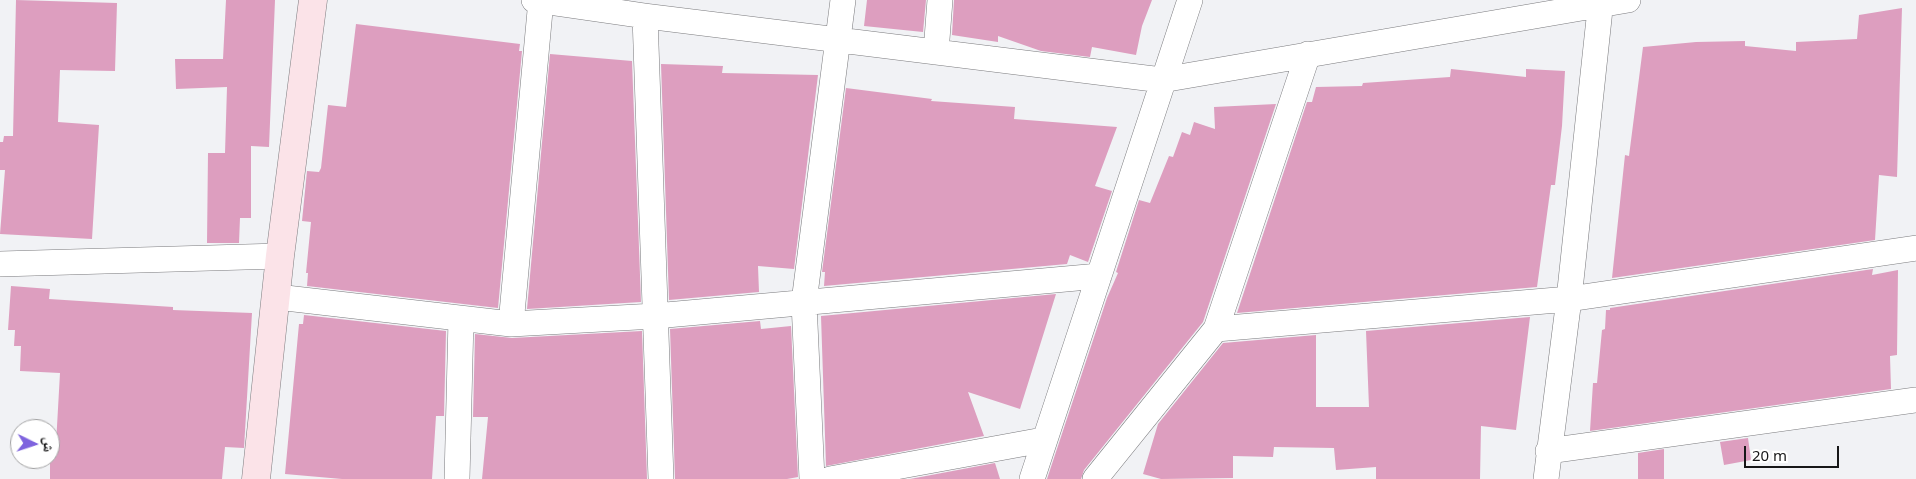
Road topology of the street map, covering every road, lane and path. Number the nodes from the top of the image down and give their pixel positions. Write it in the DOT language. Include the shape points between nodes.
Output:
graph roads {
  1 [pos="313,0"];
  2 [pos="539,0"];
  3 [pos="843,0"];
  4 [pos="940,0"];
  5 [pos="1190,0"];
  6 [pos="1628,0"];
  7 [pos="1601,2"];
  8 [pos="645,16"];
  9 [pos="838,40"];
  10 [pos="936,52"];
  11 [pos="1308,54"];
  12 [pos="1162,80"];
  13 [pos="1916,248"];
  14 [pos="280,256"];
  15 [pos="0,264"];
  16 [pos="1099,276"];
  17 [pos="277,297"];
  18 [pos="1570,299"];
  19 [pos="804,302"];
  20 [pos="655,316"];
  21 [pos="461,319"];
  22 [pos="511,324"];
  23 [pos="1216,329"];
  24 [pos="1916,400"];
  25 [pos="1043,440"];
  26 [pos="1548,451"];
  27 [pos="256,479"];
  28 [pos="457,479"];
  29 [pos="661,479"];
  30 [pos="812,479"];
  31 [pos="830,479"];
  32 [pos="1032,479"];
  33 [pos="1095,479"];
  34 [pos="1546,479"];
  1 -- 14 [label="street"];
  2 -- 8 [label="street"];
  2 -- 22 [label="street"];
  3 -- 9 [label="street"];
  4 -- 10 [label="street"];
  5 -- 12 [label="street"];
  6 -- 7 [label="street"];
  7 -- 11 [label="street"];
  7 -- 18 [label="street"];
  8 -- 9 [label="street"];
  8 -- 20 [label="street"];
  9 -- 10 [label="street"];
  9 -- 19 [label="street"];
  10 -- 12 [label="street"];
  11 -- 12 [label="street"];
  11 -- 23 [label="street"];
  12 -- 16 [label="street"];
  13 -- 18 [label="street"];
  14 -- 15 [label="street"];
  14 -- 17 [label="street"];
  16 -- 19 [label="street"];
  16 -- 25 [label="street"];
  17 -- 21 [label="street"];
  17 -- 27 [label="street"];
  18 -- 23 [label="street"];
  18 -- 26 [label="street"];
  19 -- 20 [label="street"];
  19 -- 30 [label="street"];
  20 -- 22 [label="street"];
  20 -- 29 [label="street"];
  21 -- 22 [label="street"];
  21 -- 28 [label="street"];
  23 -- 33 [label="street"];
  24 -- 26 [label="street"];
  25 -- 31 [label="street"];
  25 -- 32 [label="street"];
  26 -- 34 [label="street"];
}
